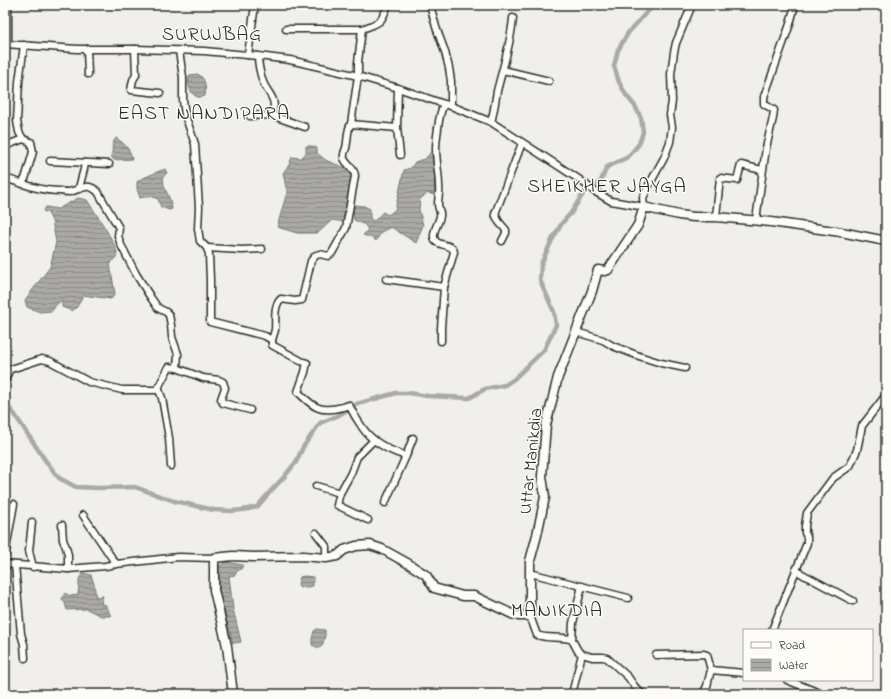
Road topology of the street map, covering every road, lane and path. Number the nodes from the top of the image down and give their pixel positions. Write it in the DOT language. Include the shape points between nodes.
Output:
graph roads {
  1 [pos="8,5"];
  2 [pos="254,5"];
  3 [pos="388,5"];
  4 [pos="430,5"];
  5 [pos="692,5"];
  6 [pos="795,5"];
  7 [pos="513,18"];
  8 [pos="362,28"];
  9 [pos="286,29"];
  10 [pos="7,44"];
  11 [pos="24,45"];
  12 [pos="135,48"];
  13 [pos="87,49"];
  14 [pos="179,50"];
  15 [pos="248,55"];
  16 [pos="258,56"];
  17 [pos="503,70"];
  18 [pos="88,74"];
  19 [pos="358,76"];
  20 [pos="549,80"];
  21 [pos="398,88"];
  22 [pos="160,93"];
  23 [pos="444,104"];
  24 [pos="451,106"];
  25 [pos="271,115"];
  26 [pos="250,116"];
  27 [pos="491,122"];
  28 [pos="351,124"];
  29 [pos="305,127"];
  30 [pos="397,128"];
  31 [pos="23,139"];
  32 [pos="522,143"];
  33 [pos="5,146"];
  34 [pos="400,154"];
  35 [pos="50,161"];
  36 [pos="85,163"];
  37 [pos="109,164"];
  38 [pos="762,170"];
  39 [pos="5,178"];
  40 [pos="21,183"];
  41 [pos="79,188"];
  42 [pos="644,207"];
  43 [pos="716,217"];
  44 [pos="756,220"];
  45 [pos="502,241"];
  46 [pos="886,241"];
  47 [pos="207,248"];
  48 [pos="262,249"];
  49 [pos="386,279"];
  50 [pos="444,287"];
  51 [pos="576,332"];
  52 [pos="272,340"];
  53 [pos="440,341"];
  54 [pos="177,368"];
  55 [pos="685,368"];
  56 [pos="5,380"];
  57 [pos="159,390"];
  58 [pos="886,395"];
  59 [pos="250,410"];
  60 [pos="413,438"];
  61 [pos="374,440"];
  62 [pos="406,456"];
  63 [pos="171,466"];
  64 [pos="316,486"];
  65 [pos="340,493"];
  66 [pos="385,503"];
  67 [pos="14,504"];
  68 [pos="83,515"];
  69 [pos="368,520"];
  70 [pos="32,522"];
  71 [pos="62,525"];
  72 [pos="316,533"];
  73 [pos="5,555"];
  74 [pos="214,558"];
  75 [pos="326,558"];
  76 [pos="5,564"];
  77 [pos="116,564"];
  78 [pos="15,565"];
  79 [pos="33,567"];
  80 [pos="68,569"];
  81 [pos="796,570"];
  82 [pos="530,573"];
  83 [pos="582,586"];
  84 [pos="628,598"];
  85 [pos="853,601"];
  86 [pos="530,616"];
  87 [pos="772,629"];
  88 [pos="572,640"];
  89 [pos="582,654"];
  90 [pos="656,655"];
  91 [pos="25,658"];
  92 [pos="711,670"];
  93 [pos="743,673"];
  94 [pos="790,681"];
  95 [pos="233,694"];
  96 [pos="572,694"];
  97 [pos="642,694"];
  98 [pos="703,694"];
  99 [pos="822,694"];
  1 -- 10 [label="street"];
  2 -- 15 [label="street"];
  3 -- 8 [label="street" via="378,23"];
  4 -- 24 [label="street" via="449,68"];
  5 -- 42 [label="street" via="674,52 671,74 670,142 643,198"];
  6 -- 38 [label="street" via="764,97 764,104 774,110"];
  7 -- 17 [label="street"];
  8 -- 9 [label="street"];
  8 -- 19 [label="street"];
  10 -- 11 [label="street"];
  11 -- 13 [label="street"];
  11 -- 31 [label="street" via="17,121"];
  12 -- 13 [label="street"];
  12 -- 14 [label="street"];
  12 -- 22 [label="street" via="136,76 131,90"];
  13 -- 18 [label="street"];
  14 -- 15 [label="street"];
  14 -- 47 [label="street" via="185,116 195,144 198,230 200,241"];
  15 -- 16 [label="street"];
  16 -- 19 [label="street" via="290,60"];
  16 -- 25 [label="street" via="260,72 274,104"];
  17 -- 20 [label="street"];
  17 -- 27 [label="street"];
  19 -- 21 [label="street"];
  19 -- 28 [label="street"];
  21 -- 23 [label="street"];
  21 -- 30 [label="street"];
  23 -- 24 [label="street"];
  23 -- 50 [label="street" via="439,118 436,142 440,216 434,234 436,241 454,250"];
  24 -- 27 [label="street"];
  25 -- 26 [label="street"];
  25 -- 29 [label="street"];
  27 -- 32 [label="street"];
  28 -- 30 [label="street"];
  28 -- 52 [label="street" via="343,155 355,173 346,228 332,253 328,256 316,255 311,261 302,300 279,301"];
  30 -- 34 [label="street"];
  31 -- 33 [label="street"];
  31 -- 40 [label="street" via="31,142 33,152"];
  32 -- 42 [label="street" via="611,200"];
  32 -- 45 [label="street" via="495,214 506,230"];
  35 -- 36 [label="street"];
  36 -- 37 [label="street"];
  36 -- 41 [label="street"];
  38 -- 43 [label="street" via="741,165 737,180 720,178"];
  38 -- 44 [label="street"];
  39 -- 40 [label="street"];
  40 -- 41 [label="street" via="50,191 69,192"];
  41 -- 54 [label="street" via="90,186 98,192 119,228 121,245 136,274 158,308 169,315 172,337 178,354"];
  42 -- 43 [label="main road" via="679,215"];
  42 -- 51 [label="main road, Uttar Manikdia" via="638,225 608,270 598,270"];
  43 -- 44 [label="main road"];
  44 -- 46 [label="main road"];
  47 -- 48 [label="street"];
  47 -- 52 [label="street" via="210,322"];
  49 -- 50 [label="street"];
  50 -- 53 [label="street"];
  51 -- 55 [label="street" via="603,340 639,356"];
  51 -- 82 [label="main road, Uttar Manikdia" via="558,377 546,425 542,476 546,497 530,561"];
  52 -- 61 [label="street" via="272,345 307,363 298,392 304,398 320,409 349,406 363,429"];
  54 -- 57 [label="street" via="169,367"];
  54 -- 59 [label="street" via="223,382 223,403"];
  56 -- 57 [label="street" via="11,369 42,359 89,382 122,390"];
  57 -- 63 [label="street" via="168,432"];
  58 -- 81 [label="street" via="862,426 857,450 850,466 833,478 807,513 804,526 807,543"];
  60 -- 62 [label="street"];
  61 -- 62 [label="street"];
  61 -- 65 [label="street" via="357,457"];
  62 -- 66 [label="street"];
  64 -- 65 [label="street"];
  65 -- 69 [label="street" via="337,505"];
  67 -- 73 [label="street"];
  68 -- 77 [label="street"];
  70 -- 79 [label="street" via="29,551"];
  71 -- 80 [label="street"];
  72 -- 75 [label="street" via="326,546"];
  74 -- 75 [label="main road"];
  74 -- 77 [label="street" via="178,557"];
  74 -- 95 [label="main road" via="214,590 227,646"];
  75 -- 86 [label="main road" via="337,556 344,550 356,546 370,545 382,549 426,575 434,588 463,596 474,596 514,615"];
  76 -- 78 [label="street"];
  77 -- 80 [label="street"];
  78 -- 79 [label="street"];
  78 -- 91 [label="street" via="20,634"];
  79 -- 80 [label="street"];
  81 -- 85 [label="street"];
  81 -- 87 [label="street"];
  82 -- 83 [label="street"];
  82 -- 86 [label="main road, Uttar Manikdia"];
  83 -- 84 [label="street"];
  83 -- 88 [label="street" via="572,622"];
  86 -- 88 [label="street" via="538,636 564,637"];
  88 -- 89 [label="street"];
  89 -- 96 [label="street"];
  89 -- 97 [label="street" via="607,658 628,676"];
  90 -- 92 [label="street" via="704,654 707,655"];
  92 -- 93 [label="street"];
  92 -- 98 [label="street"];
  94 -- 99 [label="street"];
}
